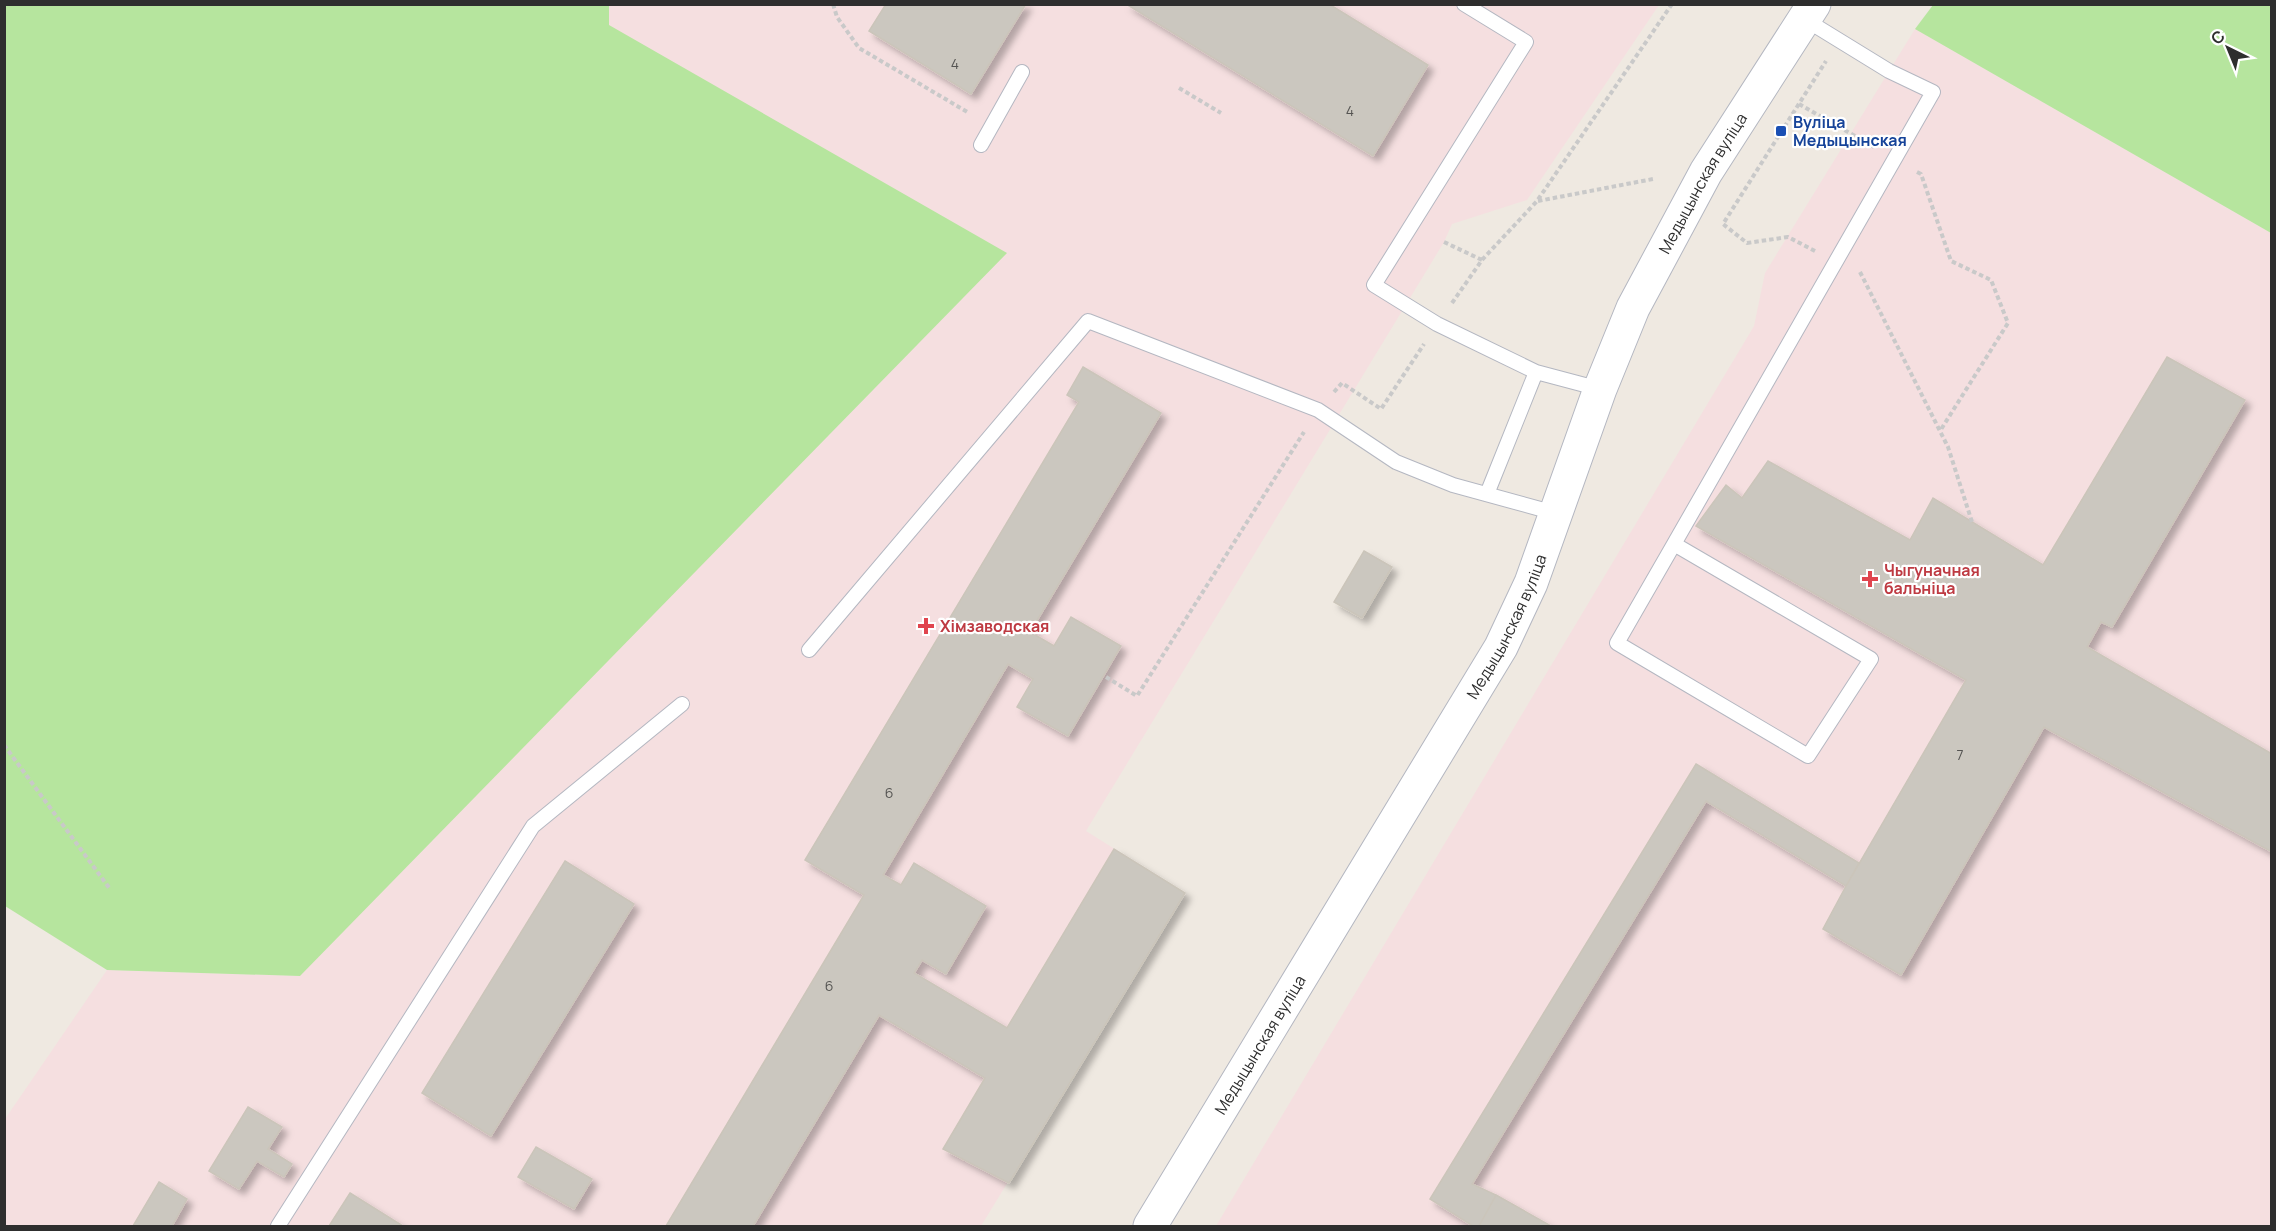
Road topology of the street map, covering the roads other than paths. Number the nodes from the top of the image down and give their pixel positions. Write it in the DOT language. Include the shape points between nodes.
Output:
graph roads {
  1 [pos="1464,4"];
  2 [pos="1810,12"];
  3 [pos="1022,72"];
  4 [pos="981,145"];
  5 [pos="1536,372"];
  6 [pos="1600,389"];
  7 [pos="1487,494"];
  8 [pos="1555,513"];
  9 [pos="1674,544"];
  10 [pos="809,650"];
  11 [pos="682,704"];
  12 [pos="278,1227"];
  13 [pos="1150,1227"];
  1 -- 5 [label="lane" via="1526,42 1374,285 1437,324"];
  2 -- 6 [label="street, Медыцынская вуліца" via="1706,172 1633,308"];
  2 -- 9 [label="lane" via="1839,40 1933,92"];
  3 -- 4 [label="lane"];
  5 -- 6 [label="lane"];
  5 -- 7 [label="lane"];
  6 -- 8 [label="street, Медыцынская вуліца"];
  7 -- 8 [label="lane"];
  7 -- 10 [label="lane" via="1396,462 1318,410 1088,321"];
  8 -- 13 [label="street, Медыцынская вуліца" via="1531,583 1501,647"];
  9 -- 9 [label="lane" via="1871,659 1809,756 1617,643"];
  11 -- 12 [label="lane" via="533,826"];
}
